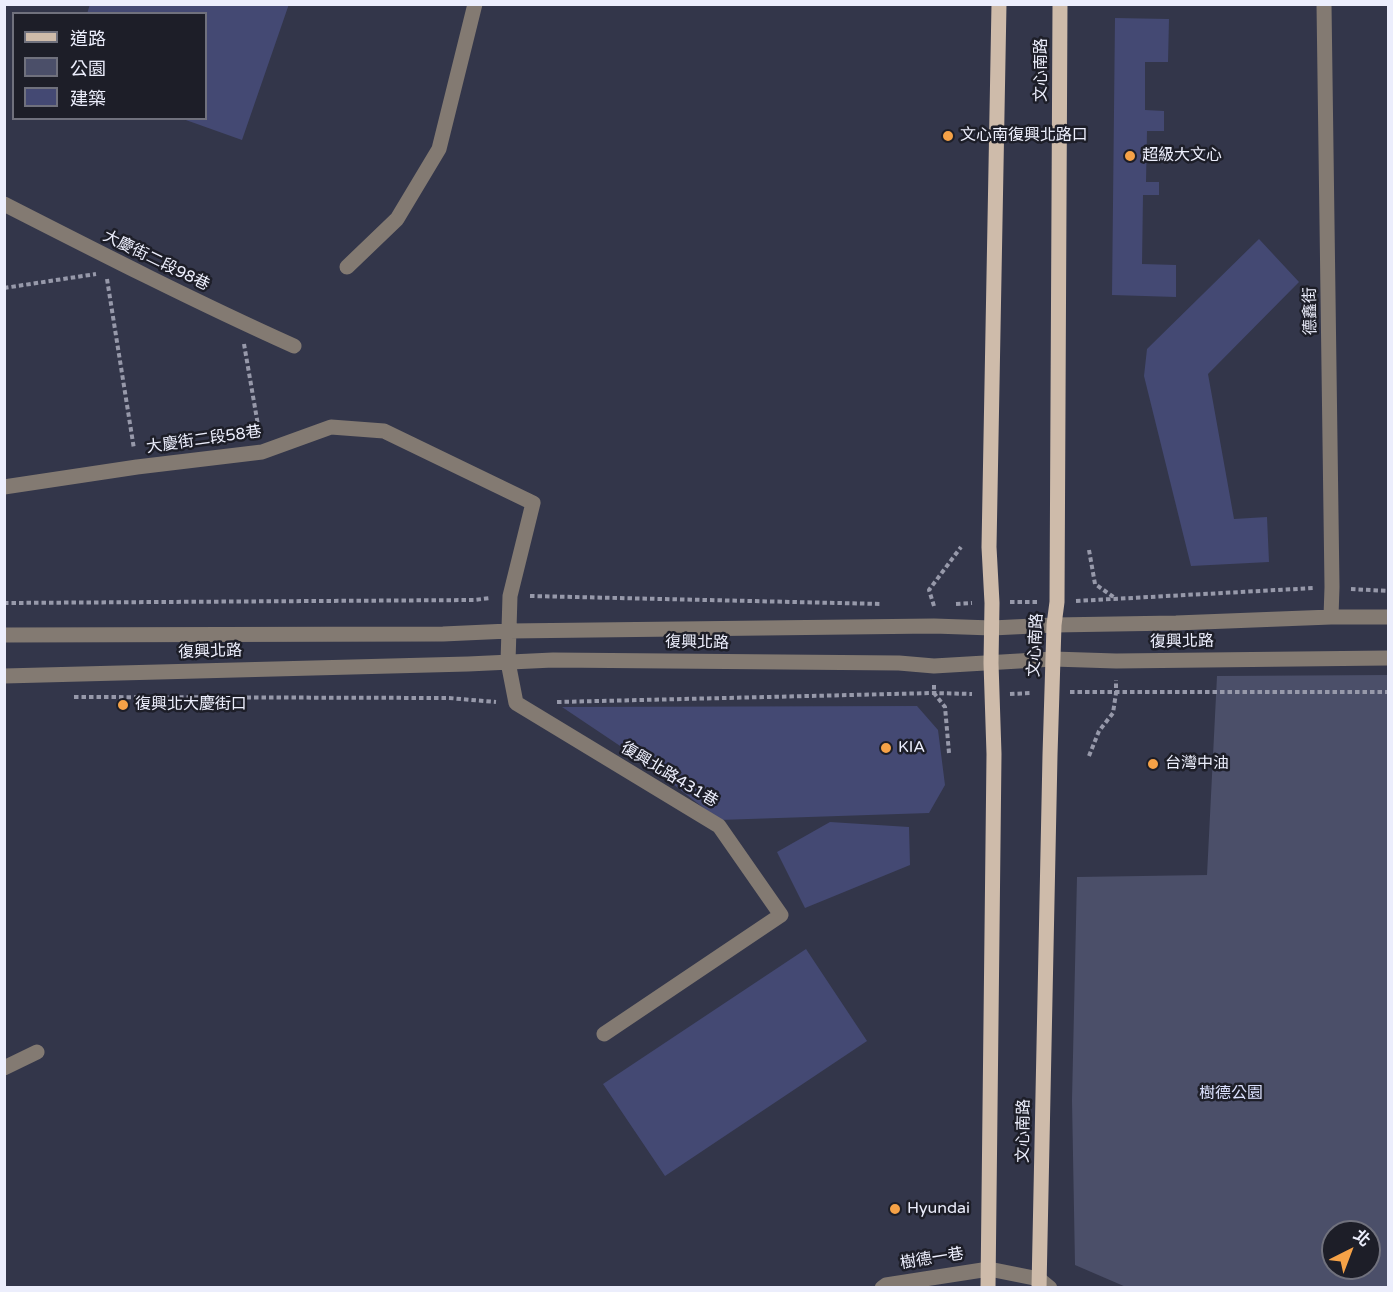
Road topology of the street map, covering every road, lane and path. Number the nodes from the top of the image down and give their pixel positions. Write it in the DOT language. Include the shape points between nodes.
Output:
graph roads {
  1 [pos="475,4"];
  2 [pos="999,4"];
  3 [pos="1060,4"];
  4 [pos="1324,4"];
  5 [pos="4,204"];
  6 [pos="347,267"];
  7 [pos="4,288"];
  8 [pos="241,322"];
  9 [pos="294,346"];
  10 [pos="262,452"];
  11 [pos="137,468"];
  12 [pos="4,487"];
  13 [pos="961,547"];
  14 [pos="1089,550"];
  15 [pos="1332,587"];
  16 [pos="1389,591"];
  17 [pos="510,596"];
  18 [pos="1115,598"];
  19 [pos="1057,602"];
  20 [pos="4,603"];
  21 [pos="992,603"];
  22 [pos="887,604"];
  23 [pos="945,604"];
  24 [pos="922,605"];
  25 [pos="1331,617"];
  26 [pos="1389,618"];
  27 [pos="1054,625"];
  28 [pos="992,628"];
  29 [pos="508,631"];
  30 [pos="4,635"];
  31 [pos="1389,658"];
  32 [pos="1053,659"];
  33 [pos="508,662"];
  34 [pos="991,663"];
  35 [pos="4,676"];
  36 [pos="1052,692"];
  37 [pos="1389,692"];
  38 [pos="934,693"];
  39 [pos="1116,693"];
  40 [pos="993,694"];
  41 [pos="63,697"];
  42 [pos="557,702"];
  43 [pos="516,703"];
  44 [pos="949,753"];
  45 [pos="1089,756"];
  46 [pos="604,1034"];
  47 [pos="37,1052"];
  48 [pos="4,1068"];
  49 [pos="989,1269"];
  50 [pos="1043,1285"];
  51 [pos="882,1287"];
  52 [pos="988,1287"];
  1 -- 6 [label="street" via="439,149 397,219"];
  2 -- 21 [label="main road, 文心南路" via="989,547"];
  3 -- 19 [label="main road, 文心南路"];
  4 -- 15 [label="street, 德鑫街"];
  5 -- 8 [label="street, 大慶街二段98巷"];
  7 -- 11 [label="path" via="106,272"];
  8 -- 9 [label="street, 大慶街二段98巷"];
  8 -- 10 [label="path"];
  10 -- 11 [label="street, 大慶街二段58巷"];
  10 -- 17 [label="street, 大慶街二段58巷" via="332,427 384,431 534,503"];
  11 -- 12 [label="street, 大慶街二段58巷"];
  13 -- 24 [label="path" via="929,590 934,605"];
  14 -- 18 [label="path" via="1095,584"];
  15 -- 16 [label="path"];
  15 -- 18 [label="path"];
  15 -- 25 [label="street, 德鑫街"];
  17 -- 20 [label="path" via="474,600"];
  17 -- 22 [label="path"];
  17 -- 29 [label="street"];
  18 -- 19 [label="path"];
  19 -- 21 [label="path"];
  19 -- 27 [label="main road, 文心南路"];
  21 -- 23 [label="path"];
  21 -- 28 [label="main road, 文心南路"];
  25 -- 26 [label="street, 復興北路"];
  25 -- 27 [label="street, 復興北路"];
  27 -- 28 [label="street, 復興北路"];
  27 -- 32 [label="main road, 文心南路"];
  28 -- 29 [label="street, 復興北路"];
  28 -- 34 [label="main road, 文心南路"];
  29 -- 30 [label="street, 復興北路"];
  29 -- 33 [label="street"];
  31 -- 32 [label="street, 復興北路"];
  32 -- 34 [label="street, 復興北路"];
  32 -- 36 [label="main road, 文心南路"];
  33 -- 34 [label="street, 復興北路" via="934,666"];
  33 -- 35 [label="street, 復興北路"];
  33 -- 43 [label="street"];
  34 -- 40 [label="main road, 文心南路"];
  36 -- 39 [label="path"];
  36 -- 40 [label="path"];
  36 -- 50 [label="main road, 文心南路"];
  37 -- 39 [label="path"];
  38 -- 40 [label="path"];
  38 -- 42 [label="path"];
  38 -- 44 [label="path" via="945,707"];
  39 -- 45 [label="path" via="1113,713"];
  40 -- 49 [label="main road, 文心南路"];
  41 -- 43 [label="path" via="449,698"];
  43 -- 46 [label="street, 復興北路431巷" via="719,826 781,915"];
  47 -- 48 [label="street"];
  49 -- 50 [label="street"];
  49 -- 51 [label="street, 樹德一巷"];
  49 -- 52 [label="main road, 文心南路"];
}
